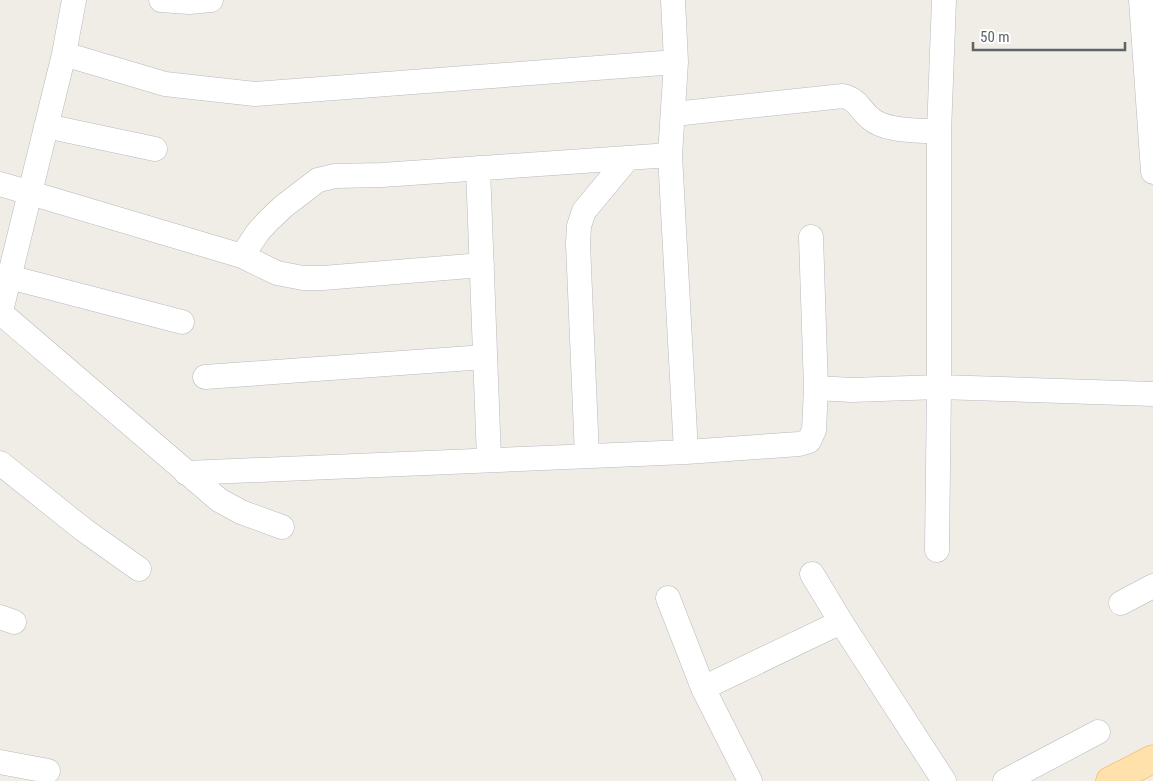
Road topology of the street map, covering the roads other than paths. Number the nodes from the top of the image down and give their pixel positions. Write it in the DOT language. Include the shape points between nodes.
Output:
graph roads {
  1 [pos="74,0"];
  2 [pos="160,0"];
  3 [pos="211,0"];
  4 [pos="673,0"];
  5 [pos="944,0"];
  6 [pos="1140,0"];
  7 [pos="64,54"];
  8 [pos="676,62"];
  9 [pos="674,114"];
  10 [pos="46,126"];
  11 [pos="939,132"];
  12 [pos="155,149"];
  13 [pos="670,155"];
  14 [pos="628,158"];
  15 [pos="478,168"];
  16 [pos="1153,172"];
  17 [pos="0,184"];
  18 [pos="30,192"];
  19 [pos="811,236"];
  20 [pos="242,256"];
  21 [pos="482,265"];
  22 [pos="10,277"];
  23 [pos="0,314"];
  24 [pos="182,322"];
  25 [pos="485,357"];
  26 [pos="205,377"];
  27 [pos="816,388"];
  28 [pos="939,388"];
  29 [pos="1153,394"];
  30 [pos="686,452"];
  31 [pos="587,456"];
  32 [pos="489,459"];
  33 [pos="0,463"];
  34 [pos="186,472"];
  35 [pos="282,527"];
  36 [pos="937,550"];
  37 [pos="139,570"];
  38 [pos="812,574"];
  39 [pos="1153,586"];
  40 [pos="668,598"];
  41 [pos="1121,603"];
  42 [pos="841,622"];
  43 [pos="703,688"];
  44 [pos="1098,732"];
  45 [pos="1153,759"];
  46 [pos="0,762"];
  47 [pos="48,771"];
  48 [pos="750,781"];
  49 [pos="944,781"];
  50 [pos="1005,781"];
  51 [pos="1110,781"];
  1 -- 7 [label="street"];
  2 -- 3 [label="street"];
  4 -- 8 [label="street"];
  5 -- 11 [label="street"];
  6 -- 16 [label="street"];
  7 -- 8 [label="street" via="165,84 255,94"];
  7 -- 10 [label="street"];
  8 -- 9 [label="street"];
  9 -- 11 [label="street" via="844,96 854,99 870,119 886,127"];
  9 -- 13 [label="street"];
  10 -- 12 [label="street"];
  10 -- 18 [label="street"];
  11 -- 28 [label="street"];
  13 -- 14 [label="street"];
  13 -- 30 [label="street"];
  14 -- 15 [label="street"];
  14 -- 31 [label="street" via="584,211 580,226 578,244"];
  15 -- 20 [label="street" via="335,176 318,180 268,220"];
  15 -- 21 [label="street"];
  17 -- 18 [label="street"];
  18 -- 20 [label="street"];
  18 -- 22 [label="street"];
  19 -- 27 [label="street"];
  20 -- 21 [label="street" via="277,273 303,278"];
  21 -- 25 [label="street"];
  22 -- 23 [label="street"];
  22 -- 24 [label="street"];
  23 -- 34 [label="street"];
  25 -- 26 [label="street"];
  25 -- 32 [label="street"];
  27 -- 28 [label="street"];
  27 -- 30 [label="street" via="814,430 809,442"];
  28 -- 29 [label="street"];
  28 -- 36 [label="street"];
  30 -- 31 [label="street"];
  31 -- 32 [label="street"];
  32 -- 34 [label="street"];
  33 -- 37 [label="street"];
  34 -- 35 [label="street" via="219,500"];
  38 -- 42 [label="street"];
  39 -- 41 [label="street"];
  40 -- 43 [label="street"];
  42 -- 43 [label="street"];
  42 -- 49 [label="street"];
  43 -- 48 [label="street"];
  44 -- 50 [label="street"];
  45 -- 51 [label="main road"];
  46 -- 47 [label="street"];
}
